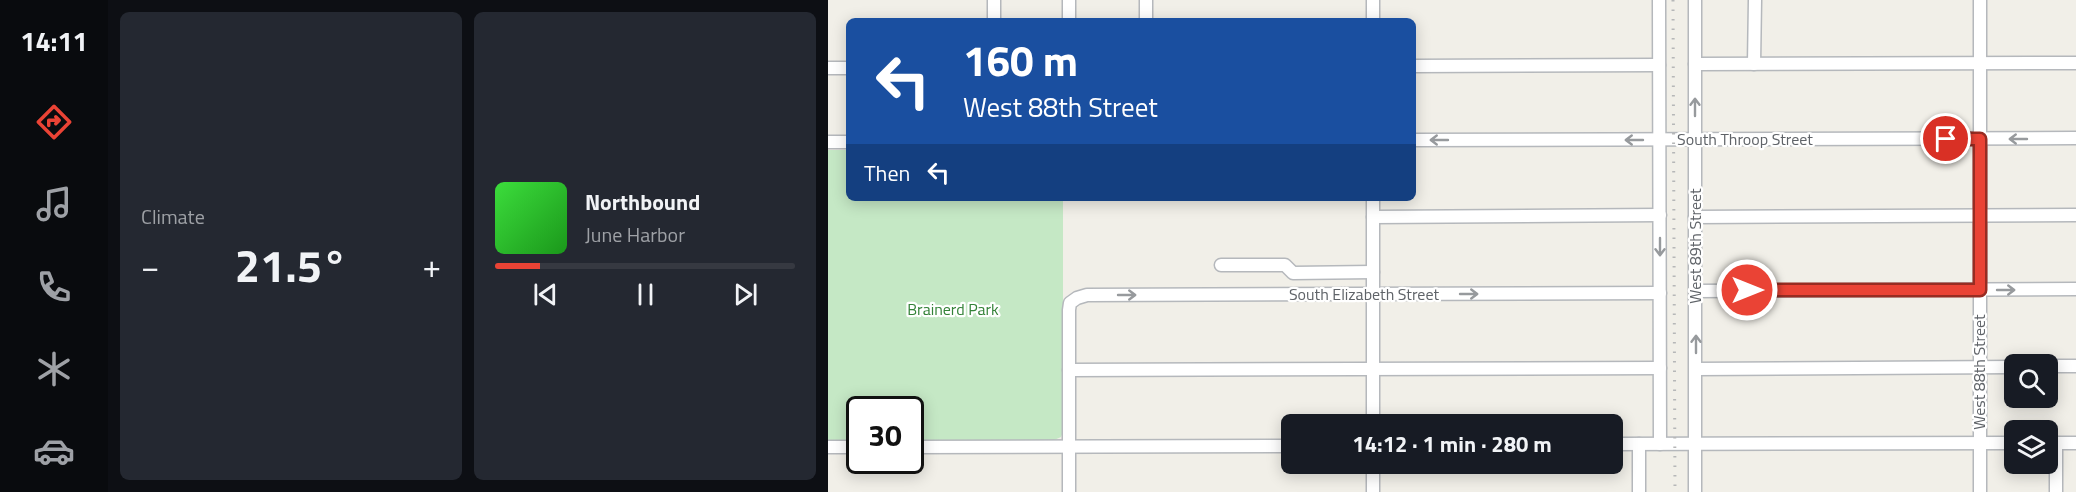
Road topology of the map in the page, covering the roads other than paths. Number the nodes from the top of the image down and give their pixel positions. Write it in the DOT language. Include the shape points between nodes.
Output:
graph roads {
  1 [pos="994,0"];
  2 [pos="1069,0"];
  3 [pos="1146,0"];
  4 [pos="1373,0"];
  5 [pos="1659,0"];
  6 [pos="1695,0"];
  7 [pos="1755,0"];
  8 [pos="1980,0"];
  9 [pos="994,18"];
  10 [pos="1069,18"];
  11 [pos="1146,18"];
  12 [pos="1373,18"];
  13 [pos="1980,63"];
  14 [pos="2076,63"];
  15 [pos="1695,64"];
  16 [pos="1755,64"];
  17 [pos="1659,65"];
  18 [pos="1416,66"];
  19 [pos="828,68"];
  20 [pos="846,68"];
  21 [pos="2076,138"];
  22 [pos="1980,139"];
  23 [pos="1416,140"];
  24 [pos="1660,140"];
  25 [pos="1695,140"];
  26 [pos="828,142"];
  27 [pos="846,142"];
  28 [pos="1373,201"];
  29 [pos="1660,215"];
  30 [pos="1980,215"];
  31 [pos="2076,215"];
  32 [pos="1373,217"];
  33 [pos="1695,217"];
  34 [pos="1221,265"];
  35 [pos="1373,272"];
  36 [pos="2076,289"];
  37 [pos="1980,290"];
  38 [pos="1696,291"];
  39 [pos="1659,293"];
  40 [pos="1373,294"];
  41 [pos="2058,366"];
  42 [pos="2076,366"];
  43 [pos="1979,367"];
  44 [pos="2004,367"];
  45 [pos="1660,368"];
  46 [pos="1373,369"];
  47 [pos="1695,369"];
  48 [pos="1069,370"];
  49 [pos="1373,414"];
  50 [pos="1979,443"];
  51 [pos="2004,443"];
  52 [pos="2058,443"];
  53 [pos="2076,443"];
  54 [pos="1623,444"];
  55 [pos="1639,444"];
  56 [pos="1660,444"];
  57 [pos="1695,444"];
  58 [pos="1281,446"];
  59 [pos="828,447"];
  60 [pos="846,447"];
  61 [pos="924,447"];
  62 [pos="1069,447"];
  63 [pos="1373,474"];
  64 [pos="2055,474"];
  65 [pos="1069,492"];
  66 [pos="1373,492"];
  67 [pos="1640,492"];
  68 [pos="1695,492"];
  69 [pos="1980,492"];
  70 [pos="2056,492"];
  1 -- 9 [label="street"];
  2 -- 10 [label="street"];
  3 -- 11 [label="street"];
  4 -- 12 [label="street"];
  5 -- 17 [label="street"];
  6 -- 15 [label="street, West 89th Street"];
  7 -- 16 [label="street"];
  8 -- 13 [label="street, West 88th Street"];
  13 -- 14 [label="street"];
  13 -- 16 [label="street"];
  13 -- 22 [label="street, West 88th Street"];
  15 -- 16 [label="street"];
  25 -- 15 [label="street, West 89th Street, one-way"];
  17 -- 18 [label="street"];
  17 -- 24 [label="street"];
  19 -- 20 [label="street"];
  21 -- 22 [label="street, South Throop Street, one-way"];
  22 -- 25 [label="street, South Throop Street"];
  22 -- 30 [label="street, West 88th Street"];
  24 -- 23 [label="street, South Throop Street, one-way"];
  24 -- 25 [label="street, South Throop Street"];
  24 -- 29 [label="street"];
  25 -- 33 [label="street, West 89th Street"];
  26 -- 27 [label="street"];
  28 -- 32 [label="street"];
  29 -- 32 [label="street"];
  29 -- 39 [label="street, one-way"];
  30 -- 31 [label="street"];
  30 -- 33 [label="street"];
  30 -- 37 [label="street, West 88th Street"];
  32 -- 35 [label="street"];
  33 -- 38 [label="street, West 89th Street"];
  34 -- 35 [label="street" via="1286,265 1293,273"];
  35 -- 40 [label="street"];
  37 -- 36 [label="street, one-way"];
  37 -- 38 [label="street"];
  37 -- 43 [label="street, West 88th Street"];
  47 -- 38 [label="street, West 89th Street, one-way"];
  40 -- 39 [label="street, South Elizabeth Street, one-way"];
  39 -- 45 [label="street"];
  40 -- 46 [label="street"];
  48 -- 40 [label="street, South Elizabeth Street, one-way" via="1070,303 1077,298"];
  41 -- 42 [label="street"];
  43 -- 44 [label="street"];
  43 -- 47 [label="street"];
  43 -- 50 [label="street, West 88th Street"];
  45 -- 46 [label="street"];
  45 -- 56 [label="street"];
  46 -- 48 [label="street"];
  46 -- 49 [label="street"];
  47 -- 57 [label="street, West 89th Street"];
  48 -- 62 [label="street"];
  50 -- 51 [label="street"];
  50 -- 57 [label="street"];
  50 -- 69 [label="street, West 88th Street"];
  52 -- 53 [label="street"];
  54 -- 55 [label="street"];
  55 -- 56 [label="street"];
  55 -- 67 [label="street"];
  56 -- 57 [label="street"];
  57 -- 68 [label="street, West 89th Street"];
  58 -- 62 [label="street"];
  59 -- 60 [label="street"];
  61 -- 62 [label="street"];
  62 -- 65 [label="street"];
  63 -- 66 [label="street"];
  64 -- 70 [label="street"];
}
